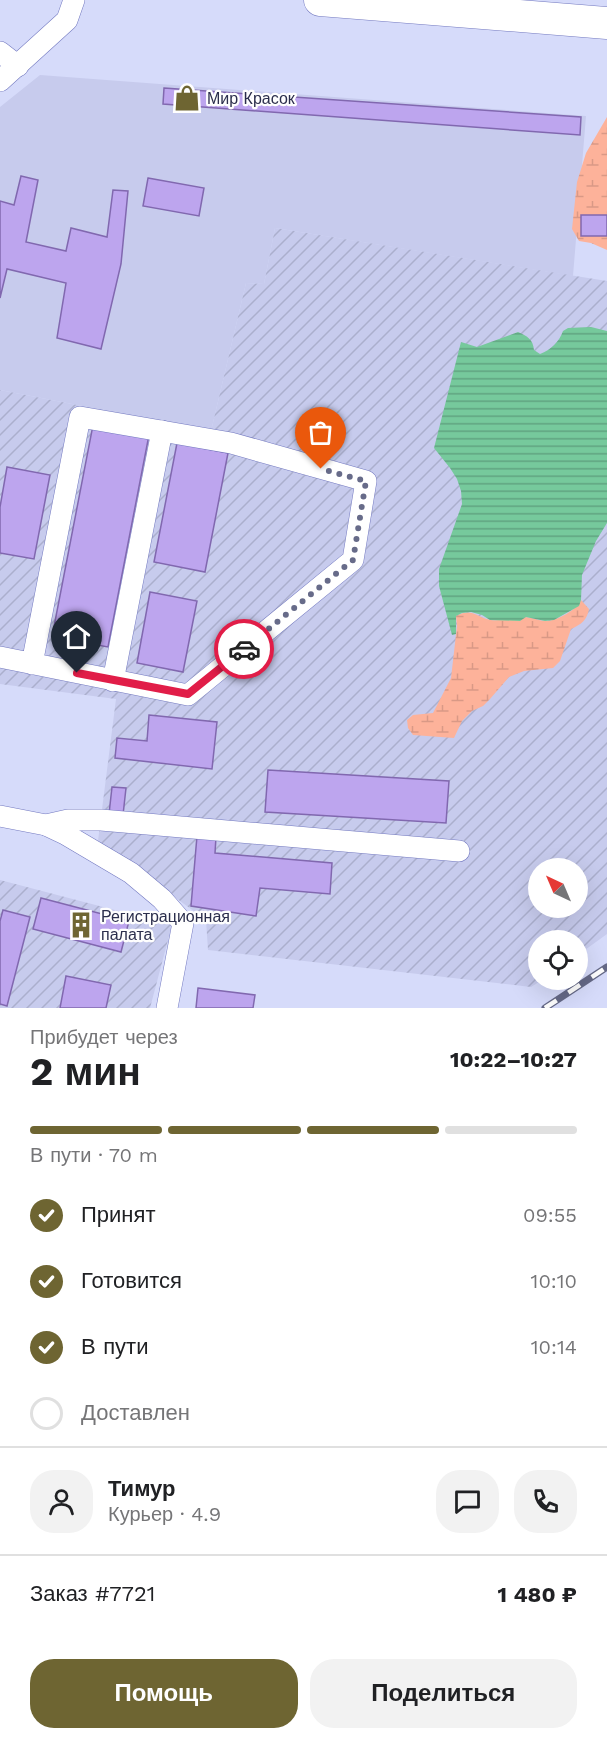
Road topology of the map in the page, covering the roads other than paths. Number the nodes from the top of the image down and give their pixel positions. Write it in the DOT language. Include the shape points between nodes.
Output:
graph roads {
  1 [pos="74,0"];
  2 [pos="320,0"];
  3 [pos="607,23"];
  4 [pos="0,52"];
  5 [pos="18,66"];
  6 [pos="0,81"];
  7 [pos="162,431"];
  8 [pos="0,657"];
  9 [pos="32,664"];
  10 [pos="113,681"];
  11 [pos="0,816"];
  12 [pos="46,825"];
  13 [pos="459,851"];
  14 [pos="167,1008"];
  1 -- 5 [label="street" via="67,20"];
  2 -- 3 [label="highway"];
  4 -- 5 [label="street"];
  5 -- 6 [label="street"];
  7 -- 9 [label="street" via="80,417"];
  7 -- 10 [label="street"];
  7 -- 10 [label="street" via="231,443 366,481 353,560 188,694"];
  8 -- 9 [label="street"];
  9 -- 10 [label="street"];
  11 -- 12 [label="street"];
  12 -- 13 [label="street" via="101,820"];
  12 -- 14 [label="street" via="131,873 183,923"];
}
